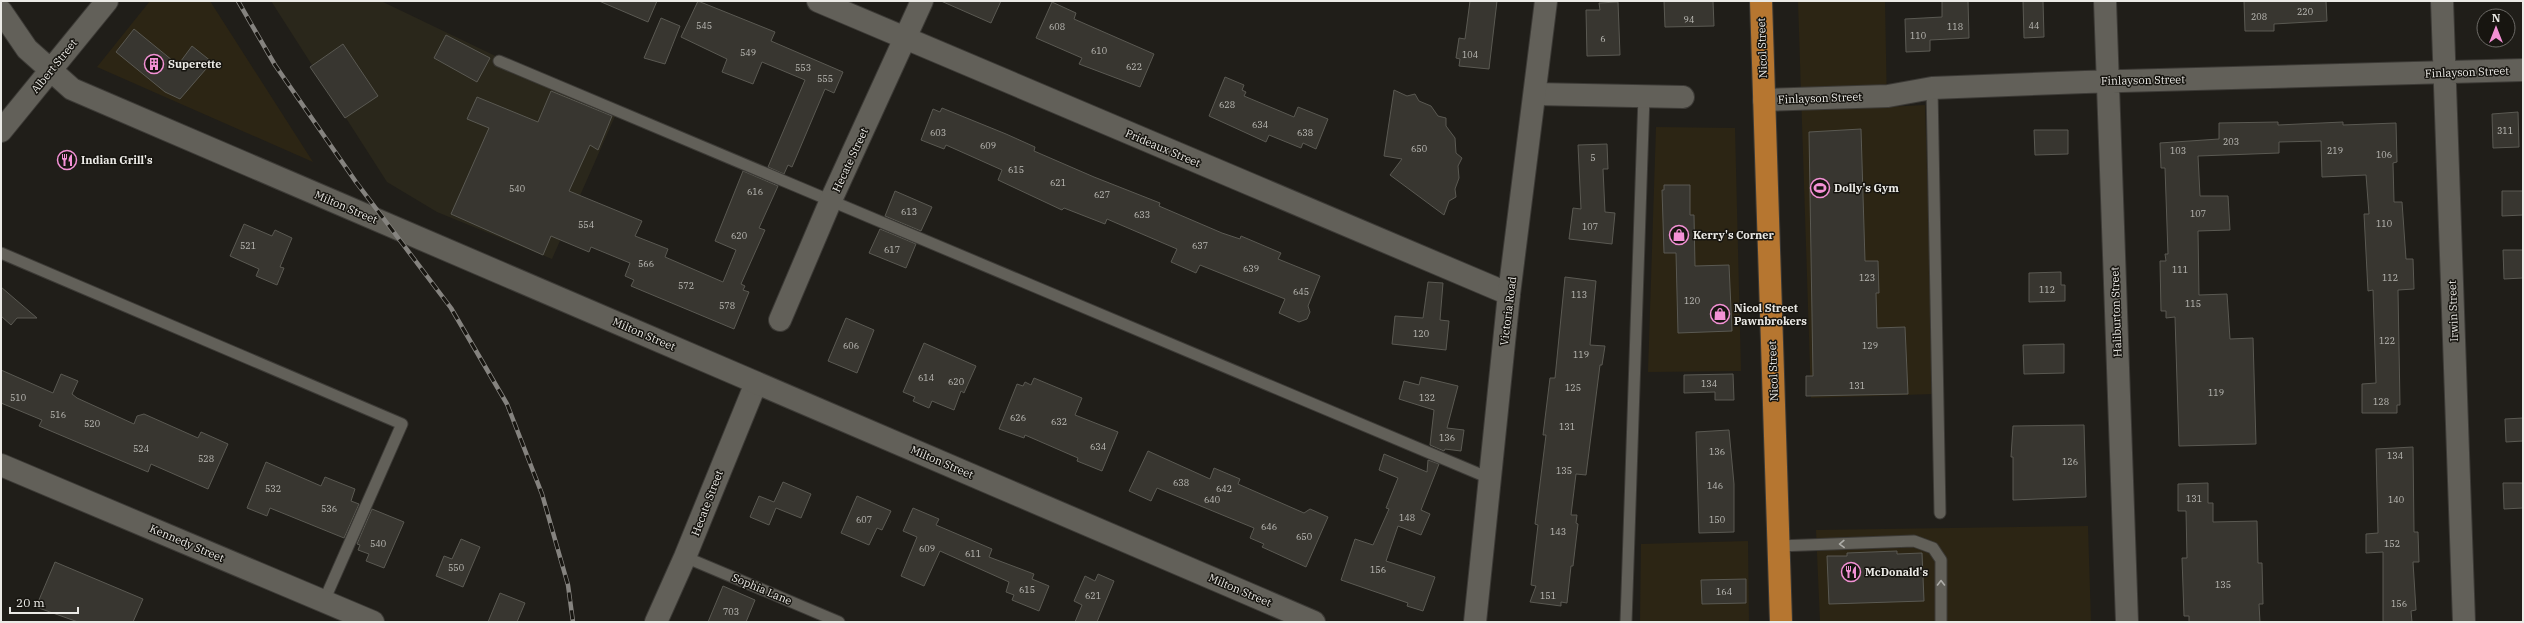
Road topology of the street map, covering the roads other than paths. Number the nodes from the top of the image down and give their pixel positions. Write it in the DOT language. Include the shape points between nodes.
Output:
graph roads {
  1 [pos="107,1"];
  2 [pos="818,1"];
  3 [pos="922,1"];
  4 [pos="1546,1"];
  5 [pos="1761,1"];
  6 [pos="2105,1"];
  7 [pos="2442,1"];
  8 [pos="1,11"];
  9 [pos="906,39"];
  10 [pos="499,61"];
  11 [pos="50,70"];
  12 [pos="2523,70"];
  13 [pos="2445,73"];
  14 [pos="2107,81"];
  15 [pos="1932,88"];
  16 [pos="1535,94"];
  17 [pos="1644,96"];
  18 [pos="1683,97"];
  19 [pos="1764,100"];
  20 [pos="1,131"];
  21 [pos="831,200"];
  22 [pos="1,253"];
  23 [pos="1510,294"];
  24 [pos="780,320"];
  25 [pos="756,383"];
  26 [pos="1,465"];
  27 [pos="1488,478"];
  28 [pos="1940,513"];
  29 [pos="1778,546"];
  30 [pos="685,557"];
  31 [pos="324,601"];
  32 [pos="373,622"];
  33 [pos="656,622"];
  34 [pos="839,622"];
  35 [pos="1314,622"];
  36 [pos="1475,622"];
  37 [pos="1626,622"];
  38 [pos="1781,622"];
  39 [pos="1941,622"];
  40 [pos="2127,622"];
  41 [pos="2464,622"];
  1 -- 11 [label="street, Albert Street"];
  2 -- 9 [label="street, Prideaux Street"];
  3 -- 9 [label="street, Hecate Street"];
  4 -- 16 [label="street, Victoria Road"];
  5 -- 19 [label="highway, Nicol Street"];
  6 -- 14 [label="street, Haliburton Street"];
  7 -- 13 [label="street, Irwin Street"];
  8 -- 11 [label="street, Milton Street" via="26,49"];
  9 -- 21 [label="street, Hecate Street"];
  9 -- 23 [label="street, Prideaux Street"];
  10 -- 21 [label="lane"];
  11 -- 20 [label="street, Albert Street"];
  11 -- 25 [label="street, Milton Street" via="72,89"];
  12 -- 13 [label="street, Finlayson Street"];
  13 -- 14 [label="street, Finlayson Street"];
  13 -- 41 [label="street, Irwin Street"];
  14 -- 15 [label="street, Finlayson Street"];
  14 -- 40 [label="street, Haliburton Street"];
  15 -- 19 [label="street, Finlayson Street" via="1888,96"];
  15 -- 28 [label="lane"];
  16 -- 17 [label="street"];
  16 -- 23 [label="street, Victoria Road"];
  17 -- 18 [label="street"];
  17 -- 37 [label="lane"];
  19 -- 29 [label="highway, Nicol Street"];
  21 -- 24 [label="street, Hecate Street"];
  21 -- 27 [label="lane"];
  22 -- 31 [label="lane" via="402,424"];
  23 -- 27 [label="street, Victoria Road"];
  25 -- 30 [label="street, Hecate Street"];
  25 -- 35 [label="street, Milton Street"];
  26 -- 31 [label="street, Kennedy Street"];
  27 -- 36 [label="street, Victoria Road"];
  29 -- 38 [label="highway, Nicol Street"];
  39 -- 29 [label="lane, one-way" via="1941,560 1933,548 1914,541"];
  30 -- 33 [label="street, Hecate Street"];
  30 -- 34 [label="lane, Sophia Lane"];
  31 -- 32 [label="street, Kennedy Street"];
}
